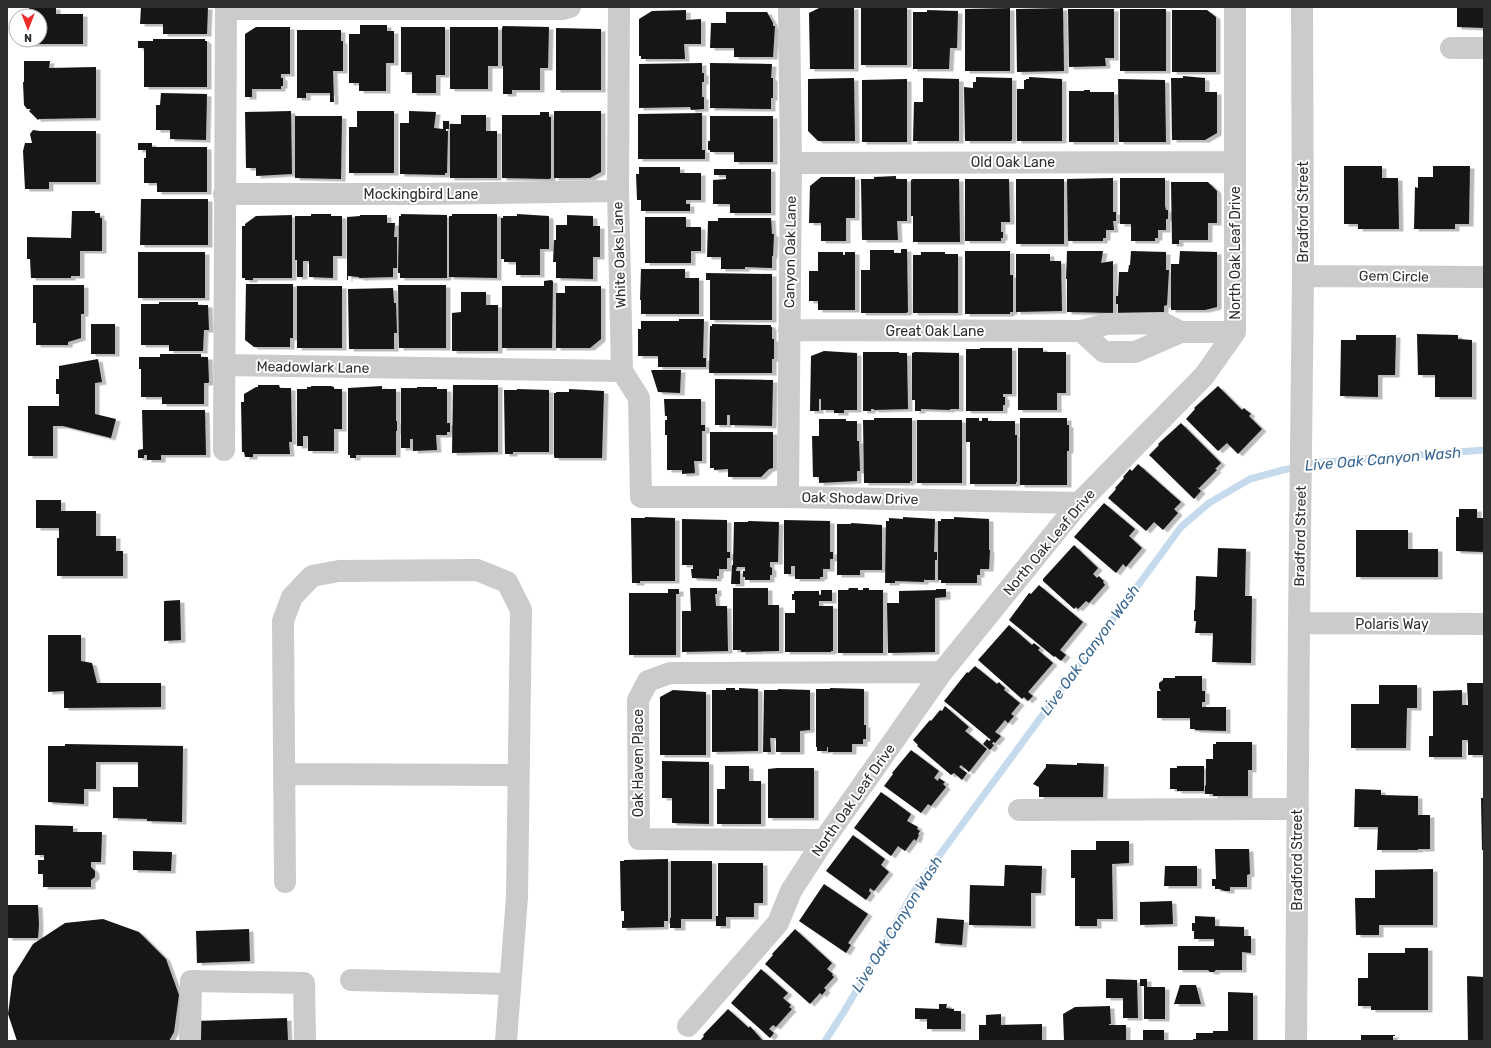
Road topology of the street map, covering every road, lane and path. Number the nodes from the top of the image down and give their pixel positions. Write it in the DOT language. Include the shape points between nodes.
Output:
graph roads {
  1 [pos="570,7"];
  2 [pos="619,7"];
  3 [pos="789,7"];
  4 [pos="1235,7"];
  5 [pos="1302,7"];
  6 [pos="226,8"];
  7 [pos="1451,48"];
  8 [pos="1484,48"];
  9 [pos="1235,162"];
  10 [pos="791,163"];
  11 [pos="618,191"];
  12 [pos="224,194"];
  13 [pos="1303,276"];
  14 [pos="1484,277"];
  15 [pos="789,330"];
  16 [pos="1235,332"];
  17 [pos="224,365"];
  18 [pos="622,371"];
  19 [pos="224,450"];
  20 [pos="788,497"];
  21 [pos="1079,503"];
  22 [pos="1299,623"];
  23 [pos="1484,624"];
  24 [pos="942,672"];
  25 [pos="284,774"];
  26 [pos="518,775"];
  27 [pos="1298,809"];
  28 [pos="1019,810"];
  29 [pos="824,840"];
  30 [pos="286,882"];
  31 [pos="350,980"];
  32 [pos="510,984"];
  33 [pos="688,1026"];
  34 [pos="190,1041"];
  35 [pos="305,1041"];
  36 [pos="506,1041"];
  37 [pos="1296,1041"];
  1 -- 6 [label="street"];
  2 -- 11 [label="street, White Oaks Lane"];
  3 -- 10 [label="street, Canyon Oak Lane"];
  4 -- 9 [label="street, North Oak Leaf Drive"];
  5 -- 13 [label="street, Bradford Street"];
  6 -- 12 [label="street"];
  7 -- 8 [label="street"];
  9 -- 10 [label="street, Old Oak Lane"];
  9 -- 16 [label="street, North Oak Leaf Drive"];
  10 -- 15 [label="street, Canyon Oak Lane"];
  11 -- 12 [label="street, Mockingbird Lane"];
  11 -- 18 [label="street, White Oaks Lane"];
  12 -- 17 [label="street"];
  13 -- 14 [label="street, Gem Circle"];
  13 -- 22 [label="street, Bradford Street"];
  15 -- 16 [label="street, Great Oak Lane" via="1082,331 1104,352 1135,352 1181,332"];
  15 -- 20 [label="street, Canyon Oak Lane"];
  16 -- 21 [label="street, North Oak Leaf Drive" via="1204,376"];
  17 -- 18 [label="street, Meadowlark Lane"];
  17 -- 19 [label="street"];
  18 -- 20 [label="street, Oak Shodaw Drive" via="639,398 641,497"];
  20 -- 21 [label="street, Oak Shodaw Drive"];
  21 -- 24 [label="street, North Oak Leaf Drive"];
  22 -- 23 [label="street, Polaris Way"];
  22 -- 27 [label="street, Bradford Street"];
  24 -- 29 [label="street, North Oak Leaf Drive"];
  24 -- 29 [label="street, Oak Haven Place" via="670,673 648,681 638,700 639,839"];
  25 -- 26 [label="street"];
  25 -- 26 [label="street" via="283,621 292,597 312,576 339,571 477,570 507,582 521,610"];
  25 -- 30 [label="street"];
  26 -- 32 [label="street" via="516,897"];
  27 -- 28 [label="street"];
  27 -- 37 [label="street, Bradford Street"];
  29 -- 33 [label="street, North Oak Leaf Drive" via="791,891 778,923"];
  31 -- 32 [label="street"];
  32 -- 36 [label="street"];
  34 -- 35 [label="street" via="191,981 304,983"];
}
